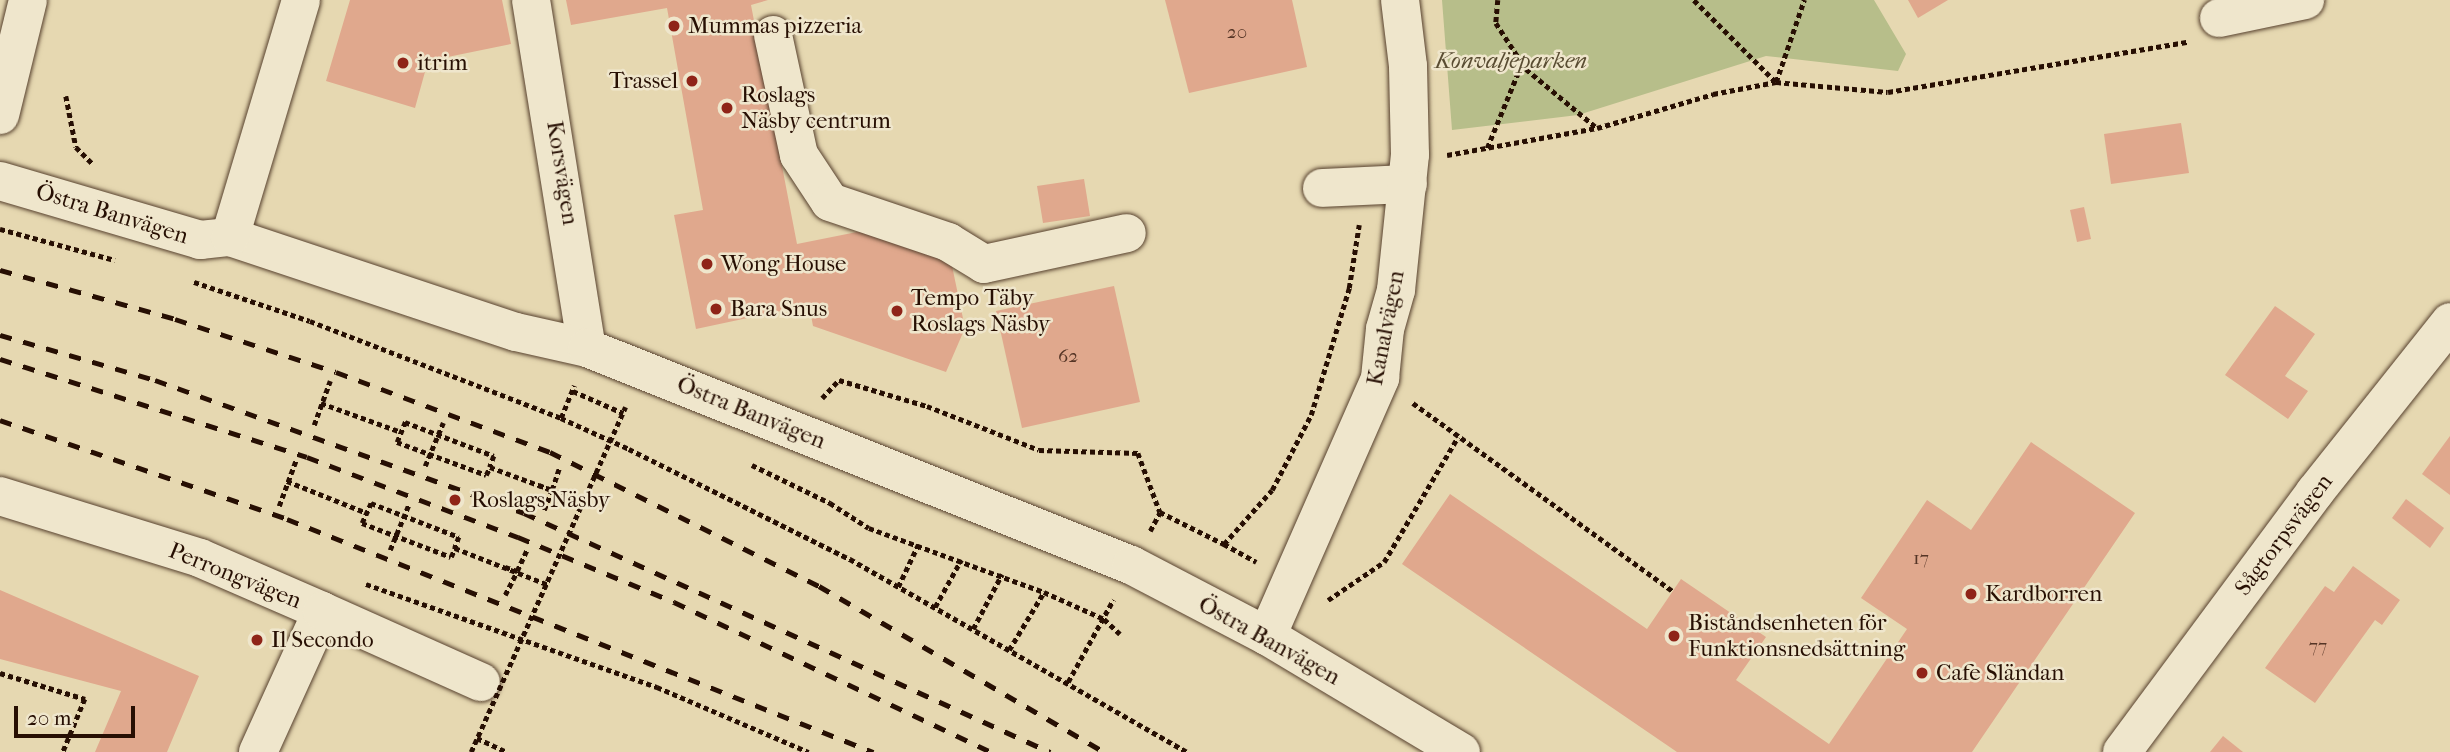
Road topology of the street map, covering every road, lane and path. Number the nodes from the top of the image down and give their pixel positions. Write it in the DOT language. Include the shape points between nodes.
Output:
graph roads {
  1 [pos="28,0"];
  2 [pos="301,0"];
  3 [pos="531,0"];
  4 [pos="1400,0"];
  5 [pos="1498,0"];
  6 [pos="1694,0"];
  7 [pos="1804,0"];
  8 [pos="2305,0"];
  9 [pos="2219,18"];
  10 [pos="773,35"];
  11 [pos="1522,63"];
  12 [pos="1776,82"];
  13 [pos="0,115"];
  14 [pos="1597,128"];
  15 [pos="1487,148"];
  16 [pos="1409,169"];
  17 [pos="0,181"];
  18 [pos="1365,186"];
  19 [pos="1322,188"];
  20 [pos="0,229"];
  21 [pos="1127,233"];
  22 [pos="230,237"];
  23 [pos="120,261"];
  24 [pos="186,279"];
  25 [pos="2450,322"];
  26 [pos="587,348"];
  27 [pos="1380,378"];
  28 [pos="330,381"];
  29 [pos="572,391"];
  30 [pos="321,403"];
  31 [pos="443,423"];
  32 [pos="313,425"];
  33 [pos="795,429"];
  34 [pos="401,432"];
  35 [pos="1458,437"];
  36 [pos="296,460"];
  37 [pos="752,465"];
  38 [pos="425,466"];
  39 [pos="490,467"];
  40 [pos="559,468"];
  41 [pos="768,472"];
  42 [pos="287,481"];
  43 [pos="552,490"];
  44 [pos="0,496"];
  45 [pos="584,502"];
  46 [pos="409,504"];
  47 [pos="279,506"];
  48 [pos="544,510"];
  49 [pos="1160,512"];
  50 [pos="367,513"];
  51 [pos="1224,544"];
  52 [pos="918,545"];
  53 [pos="455,548"];
  54 [pos="390,550"];
  55 [pos="527,550"];
  56 [pos="961,560"];
  57 [pos="1130,565"];
  58 [pos="517,571"];
  59 [pos="1002,575"];
  60 [pos="1291,582"];
  61 [pos="548,585"];
  62 [pos="373,586"];
  63 [pos="898,587"];
  64 [pos="1673,591"];
  65 [pos="1044,592"];
  66 [pos="505,595"];
  67 [pos="935,607"];
  68 [pos="322,611"];
  69 [pos="1104,619"];
  70 [pos="972,629"];
  71 [pos="1120,634"];
  72 [pos="1267,636"];
  73 [pos="1009,650"];
  74 [pos="0,673"];
  75 [pos="481,682"];
  76 [pos="1068,682"];
  77 [pos="477,738"];
  78 [pos="63,752"];
  79 [pos="258,752"];
  80 [pos="471,752"];
  81 [pos="507,752"];
  82 [pos="808,752"];
  83 [pos="1187,752"];
  84 [pos="1461,752"];
  85 [pos="2122,752"];
  1 -- 13 [label="street"];
  2 -- 22 [label="street"];
  3 -- 26 [label="street, Korsvägen"];
  4 -- 16 [label="street, Kanalvägen" via="1408,66"];
  5 -- 11 [label="path" via="1496,23"];
  6 -- 12 [label="path"];
  7 -- 12 [label="path"];
  8 -- 9 [label="street"];
  9 -- 12 [label="path" via="2187,44 1888,92"];
  10 -- 21 [label="street" via="799,155 830,202 948,242 984,264"];
  11 -- 14 [label="path"];
  11 -- 15 [label="path"];
  12 -- 14 [label="path" via="1713,94"];
  14 -- 15 [label="path"];
  15 -- 16 [label="path"];
  16 -- 18 [label="street"];
  16 -- 27 [label="street, Kanalvägen"];
  17 -- 22 [label="street, Östra Banvägen" via="200,240"];
  18 -- 19 [label="street"];
  18 -- 51 [label="path" via="1349,288 1311,415 1272,490"];
  20 -- 23 [label="path"];
  22 -- 26 [label="street, Östra Banvägen" via="516,332"];
  24 -- 63 [label="path" via="310,321 561,418"];
  25 -- 85 [label="street, Sågtorpsvägen" via="2315,492"];
  26 -- 33 [label="street, Östra Banvägen"];
  27 -- 35 [label="path"];
  27 -- 60 [label="street, Kanalvägen"];
  28 -- 30 [label="path"];
  29 -- 45 [label="path, bridge" via="624,410"];
  30 -- 32 [label="path"];
  30 -- 34 [label="path"];
  31 -- 38 [label="path"];
  33 -- 41 [label="path"];
  33 -- 49 [label="path" via="839,380 927,406 1039,450 1138,453"];
  33 -- 57 [label="street, Östra Banvägen"];
  34 -- 39 [label="path, bridge" via="397,442 486,475"];
  34 -- 39 [label="path, bridge" via="405,422 494,456"];
  35 -- 60 [label="path" via="1384,562 1329,600"];
  35 -- 64 [label="path"];
  36 -- 42 [label="path"];
  37 -- 41 [label="path"];
  39 -- 43 [label="path, bridge"];
  40 -- 43 [label="path"];
  41 -- 52 [label="path" via="869,527"];
  42 -- 47 [label="path"];
  42 -- 50 [label="path"];
  43 -- 45 [label="path, bridge"];
  43 -- 48 [label="path"];
  44 -- 68 [label="street, Perrongvägen" via="200,558"];
  45 -- 61 [label="path, bridge"];
  46 -- 54 [label="path"];
  49 -- 51 [label="path"];
  49 -- 57 [label="path"];
  50 -- 53 [label="path, bridge" via="362,523 451,556"];
  50 -- 53 [label="path, bridge" via="370,503 459,537"];
  51 -- 60 [label="path"];
  52 -- 56 [label="path"];
  52 -- 63 [label="path"];
  53 -- 58 [label="path, bridge"];
  55 -- 58 [label="path"];
  56 -- 59 [label="path"];
  56 -- 67 [label="path"];
  57 -- 69 [label="path"];
  57 -- 72 [label="street, Östra Banvägen"];
  58 -- 61 [label="path, bridge"];
  58 -- 66 [label="path"];
  59 -- 65 [label="path"];
  59 -- 70 [label="path"];
  60 -- 72 [label="street, Kanalvägen"];
  61 -- 77 [label="path, bridge"];
  62 -- 82 [label="path" via="657,687"];
  63 -- 67 [label="path"];
  65 -- 69 [label="path"];
  65 -- 73 [label="path"];
  67 -- 70 [label="path"];
  68 -- 75 [label="street"];
  68 -- 79 [label="street, Perrongvägen"];
  69 -- 71 [label="path"];
  69 -- 76 [label="path"];
  70 -- 73 [label="path"];
  72 -- 84 [label="street, Östra Banvägen"];
  73 -- 76 [label="path"];
  74 -- 78 [label="path" via="85,699"];
  76 -- 83 [label="path"];
  77 -- 80 [label="path, bridge"];
  77 -- 81 [label="path"];
}
